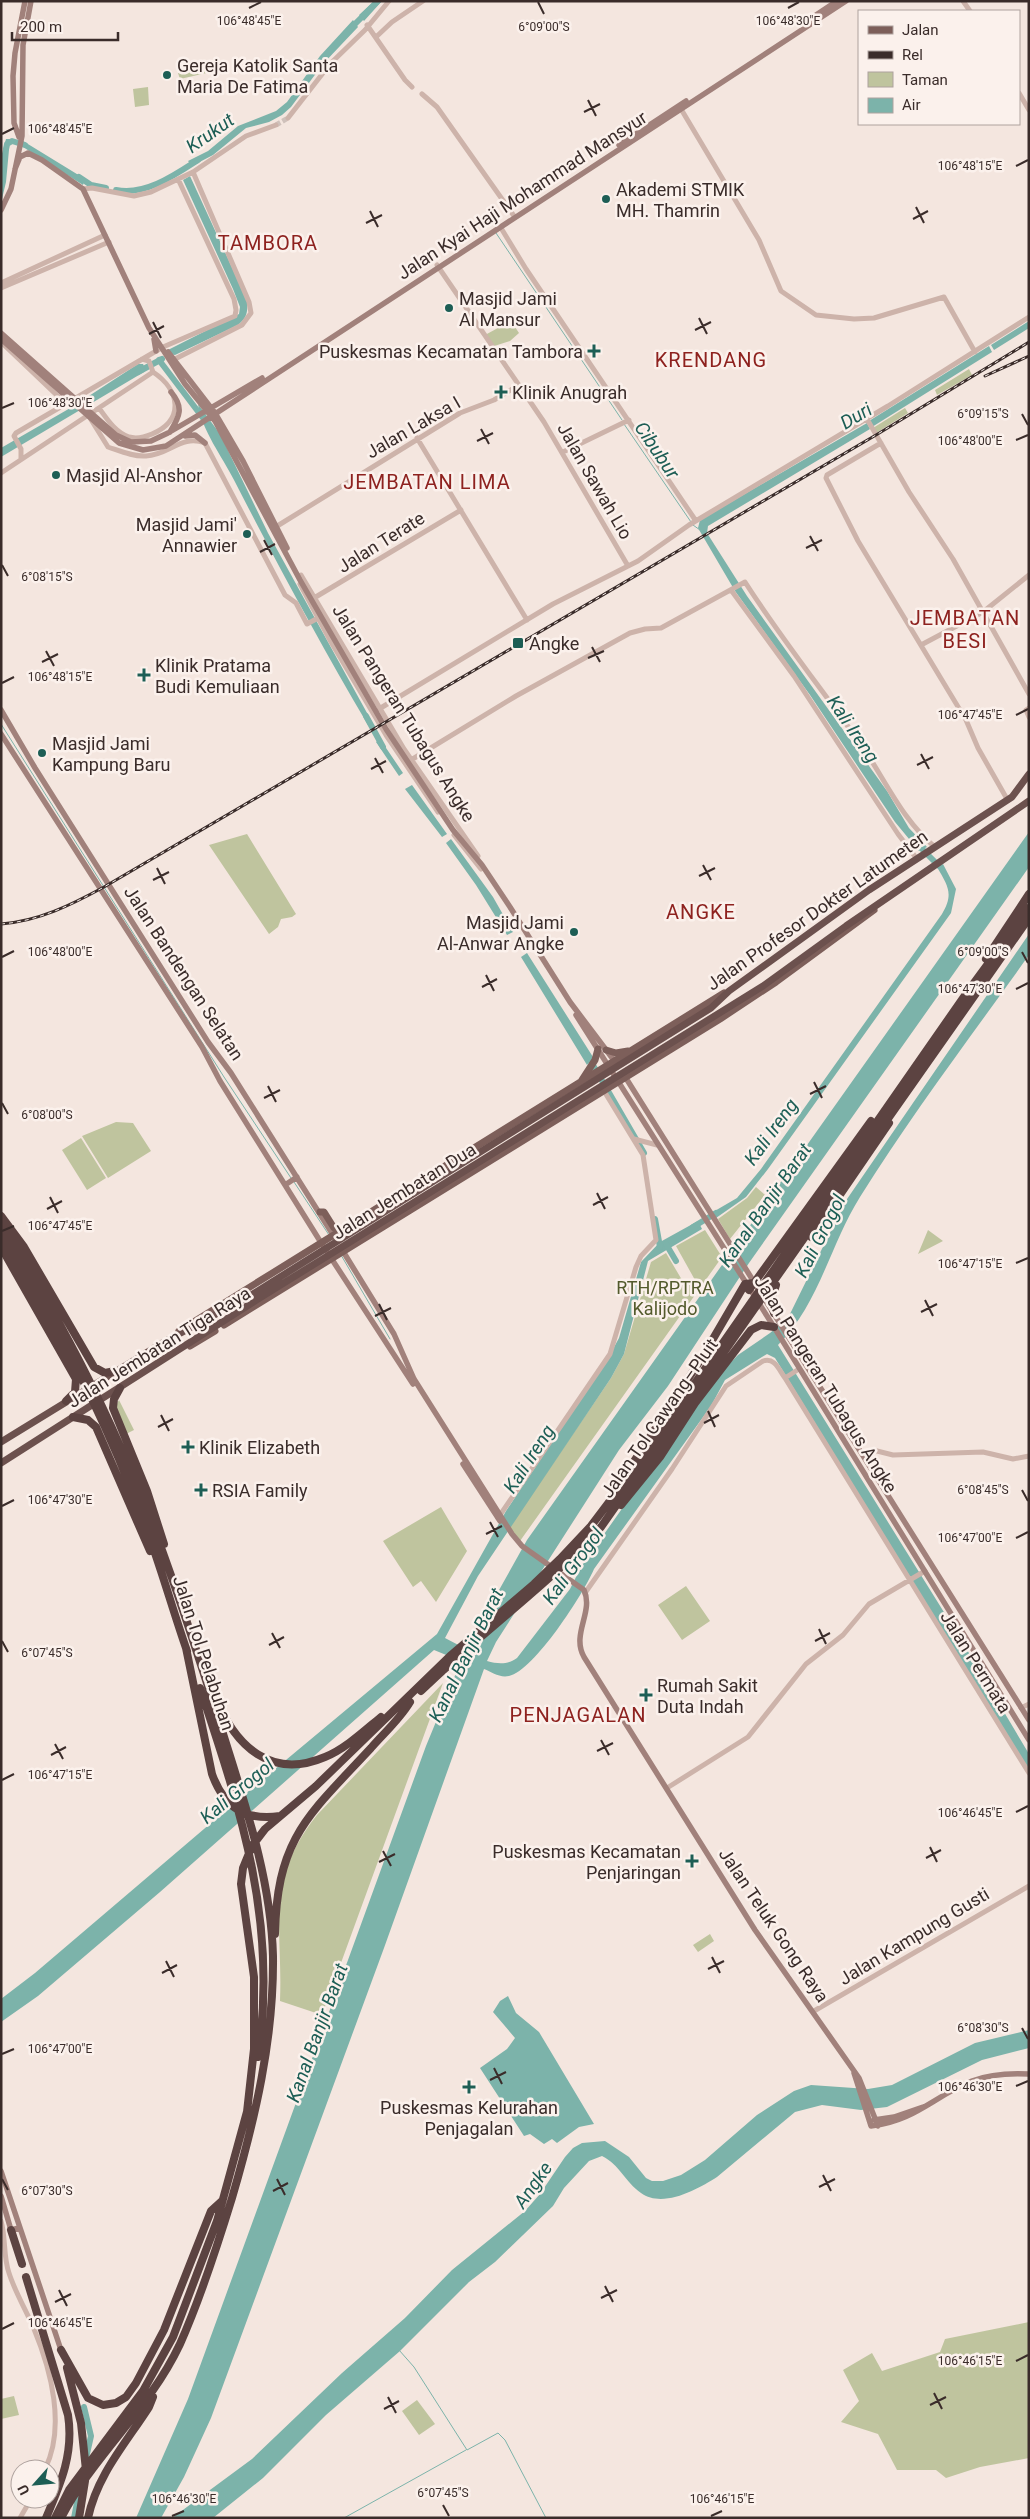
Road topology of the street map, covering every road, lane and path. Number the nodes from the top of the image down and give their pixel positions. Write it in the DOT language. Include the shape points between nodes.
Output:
graph roads {
  1 [pos="25,1"];
  2 [pos="31,1"];
  3 [pos="389,1"];
  4 [pos="423,1"];
  5 [pos="837,1"];
  6 [pos="846,1"];
  7 [pos="809,22"];
  8 [pos="368,25"];
  9 [pos="376,37"];
  10 [pos="412,87"];
  11 [pos="422,94"];
  12 [pos="1020,95"];
  13 [pos="680,107"];
  14 [pos="1029,110"];
  15 [pos="288,118"];
  16 [pos="276,125"];
  17 [pos="21,143"];
  18 [pos="25,153"];
  19 [pos="15,169"];
  20 [pos="191,173"];
  21 [pos="179,179"];
  22 [pos="83,189"];
  23 [pos="538,201"];
  24 [pos="1,210"];
  25 [pos="514,216"];
  26 [pos="500,227"];
  27 [pos="105,235"];
  28 [pos="109,242"];
  29 [pos="440,265"];
  30 [pos="1,283"];
  31 [pos="1,288"];
  32 [pos="1029,317"];
  33 [pos="1,332"];
  34 [pos="153,334"];
  35 [pos="1,341"];
  36 [pos="164,350"];
  37 [pos="154,352"];
  38 [pos="975,352"];
  39 [pos="142,359"];
  40 [pos="172,360"];
  41 [pos="149,362"];
  42 [pos="153,370"];
  43 [pos="519,385"];
  44 [pos="171,392"];
  45 [pos="76,397"];
  46 [pos="65,403"];
  47 [pos="99,408"];
  48 [pos="209,413"];
  49 [pos="88,415"];
  50 [pos="868,420"];
  51 [pos="109,422"];
  52 [pos="626,422"];
  53 [pos="98,432"];
  54 [pos="168,434"];
  55 [pos="183,436"];
  56 [pos="418,438"];
  57 [pos="203,441"];
  58 [pos="881,443"];
  59 [pos="563,452"];
  60 [pos="21,458"];
  61 [pos="1,473"];
  62 [pos="461,510"];
  63 [pos="696,521"];
  64 [pos="275,528"];
  65 [pos="628,566"];
  66 [pos="1029,575"];
  67 [pos="301,578"];
  68 [pos="732,590"];
  69 [pos="314,598"];
  70 [pos="983,612"];
  71 [pos="317,618"];
  72 [pos="527,620"];
  73 [pos="921,645"];
  74 [pos="1029,694"];
  75 [pos="1029,708"];
  76 [pos="1,710"];
  77 [pos="381,712"];
  78 [pos="1029,717"];
  79 [pos="376,719"];
  80 [pos="392,730"];
  81 [pos="1,734"];
  82 [pos="386,735"];
  83 [pos="411,760"];
  84 [pos="1026,777"];
  85 [pos="1029,789"];
  86 [pos="1009,798"];
  87 [pos="1026,803"];
  88 [pos="934,848"];
  89 [pos="920,857"];
  90 [pos="480,866"];
  91 [pos="933,867"];
  92 [pos="1029,894"];
  93 [pos="1029,908"];
  94 [pos="1029,918"];
  95 [pos="729,991"];
  96 [pos="968,991"];
  97 [pos="699,1026"];
  98 [pos="598,1050"];
  99 [pos="606,1050"];
  100 [pos="634,1050"];
  101 [pos="642,1066"];
  102 [pos="915,1067"];
  103 [pos="606,1068"];
  104 [pos="625,1077"];
  105 [pos="580,1082"];
  106 [pos="616,1083"];
  107 [pos="605,1090"];
  108 [pos="897,1104"];
  109 [pos="635,1139"];
  110 [pos="655,1144"];
  111 [pos="679,1163"];
  112 [pos="672,1168"];
  113 [pos="292,1181"];
  114 [pos="320,1212"];
  115 [pos="1,1216"];
  116 [pos="1,1222"];
  117 [pos="341,1229"];
  118 [pos="1,1234"];
  119 [pos="327,1238"];
  120 [pos="1,1247"];
  121 [pos="339,1256"];
  122 [pos="748,1281"];
  123 [pos="776,1285"];
  124 [pos="257,1295"];
  125 [pos="763,1304"];
  126 [pos="774,1313"];
  127 [pos="777,1327"];
  128 [pos="171,1338"];
  129 [pos="173,1354"];
  130 [pos="399,1357"];
  131 [pos="798,1370"];
  132 [pos="114,1372"];
  133 [pos="785,1378"];
  134 [pos="120,1388"];
  135 [pos="66,1401"];
  136 [pos="832,1405"];
  137 [pos="73,1417"];
  138 [pos="835,1425"];
  139 [pos="850,1434"];
  140 [pos="842,1437"];
  141 [pos="1,1442"];
  142 [pos="862,1454"];
  143 [pos="1029,1456"];
  144 [pos="1,1463"];
  145 [pos="620,1487"];
  146 [pos="500,1519"];
  147 [pos="601,1526"];
  148 [pos="913,1536"];
  149 [pos="906,1540"];
  150 [pos="924,1571"];
  151 [pos="910,1579"];
  152 [pos="166,1585"];
  153 [pos="175,1590"];
  154 [pos="583,1594"];
  155 [pos="186,1648"];
  156 [pos="198,1658"];
  157 [pos="425,1679"];
  158 [pos="410,1702"];
  159 [pos="1029,1704"];
  160 [pos="1025,1710"];
  161 [pos="1029,1720"];
  162 [pos="1029,1740"];
  163 [pos="1029,1773"];
  164 [pos="662,1781"];
  165 [pos="667,1788"];
  166 [pos="670,1794"];
  167 [pos="1029,1886"];
  168 [pos="273,1953"];
  169 [pos="814,2011"];
  170 [pos="1029,2074"];
  171 [pos="247,2112"];
  172 [pos="1,2171"];
  173 [pos="1,2196"];
  174 [pos="222,2200"];
  175 [pos="1,2221"];
  176 [pos="15,2229"];
  177 [pos="22,2264"];
  178 [pos="26,2277"];
  179 [pos="197,2277"];
  180 [pos="61,2350"];
  181 [pos="144,2368"];
  182 [pos="152,2393"];
  183 [pos="49,2459"];
  184 [pos="68,2492"];
  185 [pos="46,2518"];
  186 [pos="50,2518"];
  187 [pos="55,2518"];
  188 [pos="61,2518"];
  189 [pos="80,2518"];
  190 [pos="88,2518"];
  1 -- 17 [label="main road" via="13,76 14,123"];
  2 -- 17 [label="main road" via="23,45"];
  3 -- 8 [label="street"];
  4 -- 9 [label="street"];
  5 -- 7 [label="main road, Jalan Kyai Haji Mohammad Mansyur"];
  6 -- 7 [label="main road, Jalan Kyai Haji Mohammad Mansyur"];
  7 -- 13 [label="main road, Jalan Kyai Haji Mohammad Mansyur"];
  8 -- 9 [label="street"];
  8 -- 15 [label="street" via="327,68"];
  9 -- 10 [label="street"];
  11 -- 25 [label="street" via="437,107"];
  12 -- 14 [label="street"];
  13 -- 23 [label="main road, Jalan Kyai Haji Mohammad Mansyur"];
  13 -- 38 [label="street" via="759,240 781,291 816,315 854,319 874,318 944,297"];
  16 -- 20 [label="street" via="246,136"];
  17 -- 18 [label="main road"];
  17 -- 19 [label="main road"];
  18 -- 19 [label="main road"];
  18 -- 22 [label="main road" via="42,160"];
  19 -- 24 [label="main road" via="11,190"];
  20 -- 21 [label="street"];
  20 -- 40 [label="street" via="249,300 251,314 242,325"];
  21 -- 22 [label="street" via="134,196"];
  21 -- 36 [label="street" via="224,275 236,310 235,316"];
  22 -- 27 [label="main road"];
  23 -- 25 [label="main road, Jalan Kyai Haji Mohammad Mansyur"];
  23 -- 26 [label="main road, Jalan Kyai Haji Mohammad Mansyur"];
  25 -- 26 [label="main road, Jalan Kyai Haji Mohammad Mansyur"];
  26 -- 29 [label="main road, Jalan Kyai Haji Mohammad Mansyur"];
  26 -- 52 [label="street"];
  27 -- 28 [label="main road"];
  27 -- 30 [label="street"];
  28 -- 31 [label="street"];
  28 -- 34 [label="main road"];
  29 -- 43 [label="street, Jalan Sawah Lio"];
  29 -- 48 [label="main road, Jalan Kyai Haji Mohammad Mansyur"];
  32 -- 38 [label="street"];
  33 -- 45 [label="street"];
  33 -- 54 [label="main road" via="123,440 143,442"];
  34 -- 36 [label="main road, Jalan Pangeran Tubagus Angke"];
  34 -- 37 [label="main road"];
  35 -- 46 [label="street"];
  35 -- 55 [label="main road" via="119,443 150,451"];
  36 -- 37 [label="street"];
  36 -- 40 [label="main road, Jalan Pangeran Tubagus Angke"];
  37 -- 39 [label="street"];
  37 -- 41 [label="street"];
  38 -- 50 [label="street"];
  39 -- 41 [label="street"];
  39 -- 45 [label="street"];
  40 -- 48 [label="main road, Jalan Pangeran Tubagus Angke"];
  41 -- 42 [label="street"];
  42 -- 44 [label="street"];
  42 -- 47 [label="street"];
  43 -- 56 [label="street, Jalan Laksa I" via="494,400 460,413"];
  43 -- 59 [label="street, Jalan Sawah Lio"];
  44 -- 51 [label="street" via="175,404 174,418 153,434 128,437"];
  44 -- 54 [label="main road" via="178,400 180,415"];
  45 -- 46 [label="street"];
  46 -- 60 [label="street" via="14,437 21,449"];
  47 -- 49 [label="street"];
  47 -- 51 [label="street"];
  48 -- 54 [label="main road" via="194,417"];
  48 -- 55 [label="main road" via="200,425"];
  48 -- 64 [label="main road, Jalan Pangeran Tubagus Angke"];
  49 -- 53 [label="street"];
  49 -- 60 [label="street"];
  50 -- 58 [label="street"];
  50 -- 63 [label="street"];
  51 -- 53 [label="street" via="100,424"];
  52 -- 59 [label="street"];
  52 -- 63 [label="street"];
  53 -- 57 [label="street" via="108,447 146,456 169,450 188,440"];
  55 -- 57 [label="main road" via="195,435"];
  56 -- 62 [label="street"];
  56 -- 64 [label="street, Jalan Laksa I"];
  57 -- 71 [label="street" via="285,595 296,603 308,624"];
  58 -- 70 [label="street"];
  58 -- 73 [label="street" via="826,478 858,541"];
  59 -- 65 [label="street, Jalan Sawah Lio"];
  60 -- 61 [label="street"];
  62 -- 69 [label="street, Jalan Terate"];
  62 -- 72 [label="street"];
  63 -- 65 [label="street"];
  64 -- 67 [label="main road, Jalan Pangeran Tubagus Angke"];
  65 -- 72 [label="street"];
  66 -- 70 [label="street"];
  67 -- 69 [label="street, Jalan Pangeran Tubagus Angke"];
  67 -- 71 [label="street, Jalan Pangeran Tubagus Angke" via="303,591"];
  67 -- 90 [label="main road, Jalan Pangeran Tubagus Angke" via="386,729"];
  68 -- 83 [label="street" via="661,628 630,633 516,696"];
  68 -- 88 [label="street" via="744,583 863,748 912,825"];
  68 -- 89 [label="street" via="898,834"];
  69 -- 77 [label="street, Jalan Pangeran Tubagus Angke"];
  70 -- 73 [label="street"];
  70 -- 74 [label="street"];
  71 -- 79 [label="street, Jalan Pangeran Tubagus Angke"];
  72 -- 77 [label="street"];
  73 -- 86 [label="street"];
  75 -- 78 [label="street" via="1026,710"];
  76 -- 113 [label="main road, Jalan Bandengan Selatan" via="208,1042 224,1062"];
  77 -- 79 [label="street"];
  77 -- 80 [label="street, Jalan Pangeran Tubagus Angke"];
  79 -- 82 [label="street, Jalan Pangeran Tubagus Angke"];
  80 -- 82 [label="street"];
  80 -- 83 [label="street, Jalan Pangeran Tubagus Angke"];
  81 -- 113 [label="main road" via="202,1047 220,1081"];
  82 -- 90 [label="street, Jalan Pangeran Tubagus Angke"];
  83 -- 90 [label="street, Jalan Pangeran Tubagus Angke" via="481,860"];
  84 -- 85 [label="highway"];
  84 -- 86 [label="highway, Jalan Profesor Dokter Latumeten"];
  86 -- 87 [label="highway" via="1019,795"];
  86 -- 88 [label="highway, Jalan Profesor Dokter Latumeten"];
  87 -- 91 [label="highway, Jalan Profesor Dokter Latumeten"];
  88 -- 89 [label="highway, Jalan Profesor Dokter Latumeten"];
  89 -- 95 [label="highway, Jalan Profesor Dokter Latumeten" via="850,903"];
  90 -- 98 [label="main road, Jalan Pangeran Tubagus Angke"];
  90 -- 99 [label="main road, Jalan Pangeran Tubagus Angke" via="570,1002"];
  91 -- 97 [label="highway, Jalan Profesor Dokter Latumeten" via="784,972"];
  91 -- 101 [label="main road, Jalan Profesor Dokter Latumeten" via="776,982"];
  92 -- 96 [label="highway"];
  93 -- 96 [label="highway, Jalan Tol Cawang–Pluit"];
  94 -- 108 [label="highway, Jalan Tol Cawang–Pluit"];
  95 -- 100 [label="main road, Jalan Profesor Dokter Latumeten"];
  95 -- 124 [label="highway, Jalan Jembatan Dua" via="711,1008"];
  96 -- 102 [label="highway, Jalan Tol Cawang–Pluit"];
  97 -- 124 [label="highway, Jalan Jembatan Dua"];
  98 -- 103 [label="main road, Jalan Pangeran Tubagus Angke"];
  98 -- 105 [label="main road"];
  99 -- 100 [label="main road" via="619,1053"];
  99 -- 103 [label="main road, Jalan Pangeran Tubagus Angke"];
  100 -- 101 [label="main road" via="630,1057 632,1063"];
  100 -- 103 [label="main road, Jalan Profesor Dokter Latumeten"];
  101 -- 104 [label="main road, Jalan Profesor Dokter Latumeten"];
  102 -- 122 [label="highway" via="863,1131 762,1272"];
  102 -- 145 [label="highway, Jalan Tol Cawang–Pluit"];
  103 -- 104 [label="main road, Jalan Pangeran Tubagus Angke"];
  103 -- 105 [label="main road, Jalan Profesor Dokter Latumeten"];
  103 -- 106 [label="main road, Jalan Pangeran Tubagus Angke"];
  104 -- 106 [label="main road, Jalan Profesor Dokter Latumeten"];
  104 -- 111 [label="main road, Jalan Pangeran Tubagus Angke"];
  105 -- 117 [label="main road, Jalan Jembatan Tiga Raya"];
  106 -- 107 [label="main road, Jalan Profesor Dokter Latumeten"];
  106 -- 110 [label="main road, Jalan Pangeran Tubagus Angke"];
  107 -- 109 [label="street"];
  107 -- 121 [label="main road, Jalan Jembatan Tiga Raya"];
  108 -- 123 [label="highway" via="884,1134"];
  108 -- 147 [label="highway, Jalan Tol Cawang–Pluit"];
  109 -- 110 [label="street"];
  109 -- 146 [label="street" via="643,1155 656,1240 641,1256 636,1267 610,1354"];
  110 -- 112 [label="main road, Jalan Pangeran Tubagus Angke"];
  111 -- 112 [label="main road"];
  111 -- 122 [label="main road, Jalan Pangeran Tubagus Angke"];
  112 -- 122 [label="main road, Jalan Pangeran Tubagus Angke" via="727,1256"];
  113 -- 114 [label="main road, Jalan Bandengan Selatan"];
  113 -- 119 [label="main road"];
  114 -- 117 [label="main road" via="324,1212 334,1228"];
  114 -- 119 [label="main road, Jalan Bandengan Selatan"];
  115 -- 132 [label="highway" via="24,1247 94,1367 105,1373"];
  116 -- 153 [label="highway, Jalan Tol Pelabuhan" via="57,1318 119,1443 142,1496"];
  117 -- 119 [label="main road, Jalan Jembatan Tiga Raya"];
  118 -- 152 [label="highway, Jalan Tol Pelabuhan" via="52,1322 99,1416 138,1506"];
  119 -- 121 [label="main road, Jalan Bandengan Selatan"];
  119 -- 121 [label="main road"];
  119 -- 128 [label="main road, Jalan Jembatan Tiga Raya"];
  120 -- 135 [label="highway" via="76,1379 75,1392"];
  121 -- 129 [label="main road, Jalan Jembatan Tiga Raya"];
  121 -- 130 [label="main road"];
  121 -- 130 [label="main road" via="394,1334"];
  122 -- 125 [label="main road, Jalan Pangeran Tubagus Angke"];
  122 -- 145 [label="highway"];
  123 -- 125 [label="highway"];
  123 -- 126 [label="highway" via="771,1301"];
  124 -- 128 [label="highway, Jalan Jembatan Dua"];
  124 -- 129 [label="highway, Jalan Jembatan Dua"];
  125 -- 126 [label="main road, Jalan Pangeran Tubagus Angke"];
  125 -- 127 [label="main road, Jalan Pangeran Tubagus Angke"];
  126 -- 127 [label="main road, Jalan Pangeran Tubagus Angke"];
  127 -- 131 [label="main road, Jalan Pangeran Tubagus Angke"];
  127 -- 136 [label="main road, Jalan Pangeran Tubagus Angke" via="789,1337"];
  127 -- 147 [label="highway" via="762,1325 754,1328 695,1403 625,1502"];
  128 -- 132 [label="highway, Jalan Jembatan Tiga Raya"];
  129 -- 134 [label="highway, Jalan Jembatan Tiga Raya"];
  130 -- 146 [label="main road"];
  131 -- 133 [label="street"];
  131 -- 138 [label="main road, Jalan Pangeran Tubagus Angke"];
  132 -- 135 [label="highway, Jalan Jembatan Tiga Raya"];
  133 -- 151 [label="street, Jalan Permata"];
  133 -- 154 [label="street, Jalan Permata" via="774,1362 763,1361 726,1386 672,1469"];
  134 -- 137 [label="highway, Jalan Jembatan Tiga Raya"];
  134 -- 153 [label="highway" via="113,1408 161,1530"];
  135 -- 141 [label="highway, Jalan Jembatan Tiga Raya"];
  136 -- 138 [label="main road" via="840,1423"];
  136 -- 139 [label="main road, Jalan Pangeran Tubagus Angke"];
  137 -- 144 [label="highway, Jalan Jembatan Tiga Raya"];
  137 -- 152 [label="highway" via="88,1420 96,1427"];
  138 -- 140 [label="main road, Jalan Pangeran Tubagus Angke"];
  139 -- 140 [label="main road" via="844,1432"];
  139 -- 142 [label="main road, Jalan Pangeran Tubagus Angke"];
  140 -- 149 [label="main road, Jalan Pangeran Tubagus Angke"];
  142 -- 143 [label="street" via="872,1450 893,1455 983,1452 1013,1459"];
  142 -- 148 [label="main road, Jalan Pangeran Tubagus Angke"];
  145 -- 157 [label="highway, Jalan Tol Cawang–Pluit" via="591,1526 554,1565"];
  146 -- 154 [label="main road" via="522,1547 573,1583"];
  147 -- 158 [label="highway, Jalan Tol Cawang–Pluit" via="541,1586 451,1662"];
  148 -- 149 [label="main road" via="911,1541"];
  148 -- 160 [label="main road, Jalan Pangeran Tubagus Angke"];
  149 -- 150 [label="main road, Jalan Pangeran Tubagus Angke"];
  150 -- 151 [label="street"];
  150 -- 162 [label="main road, Jalan Pangeran Tubagus Angke"];
  151 -- 163 [label="street, Jalan Permata"];
  151 -- 165 [label="street" via="876,1598 843,1635 809,1662 748,1737"];
  152 -- 155 [label="highway, Jalan Tol Pelabuhan"];
  153 -- 156 [label="highway, Jalan Tol Pelabuhan"];
  154 -- 164 [label="main road, Jalan Teluk Gong Raya" via="580,1651"];
  155 -- 158 [label="highway" via="216,1784 232,1806 253,1817 283,1815 296,1807"];
  155 -- 171 [label="highway, Jalan Tol Pelabuhan" via="237,1802 254,1870 263,1932 263,2005"];
  156 -- 157 [label="highway" via="236,1736 267,1760 292,1765 334,1753"];
  156 -- 168 [label="highway" via="253,1832 263,1876"];
  157 -- 171 [label="highway" via="316,1786 264,1829 249,1852 241,1884 254,1987 254,2048"];
  158 -- 168 [label="highway" via="401,1716 299,1828 281,1873"];
  159 -- 160 [label="street"];
  160 -- 161 [label="main road, Jalan Pangeran Tubagus Angke"];
  164 -- 165 [label="main road, Jalan Teluk Gong Raya"];
  164 -- 166 [label="main road, Jalan Teluk Gong Raya"];
  165 -- 166 [label="main road, Jalan Teluk Gong Raya"];
  166 -- 169 [label="main road, Jalan Teluk Gong Raya" via="758,1934"];
  167 -- 169 [label="street, Jalan Kampung Gusti"];
  168 -- 182 [label="highway" via="273,1985 263,2076 240,2169 222,2231 188,2324"];
  169 -- 170 [label="main road, Jalan Teluk Gong Raya" via="854,2071 874,2123 929,2104 980,2079"];
  171 -- 174 [label="highway"];
  172 -- 176 [label="main road"];
  173 -- 176 [label="main road"];
  174 -- 179 [label="highway"];
  174 -- 181 [label="highway" via="211,2211 173,2310"];
  175 -- 183 [label="street" via="9,2273 34,2330 54,2404 54,2446"];
  176 -- 177 [label="highway"];
  176 -- 180 [label="main road"];
  178 -- 185 [label="highway" via="71,2431 66,2468"];
  179 -- 181 [label="highway" via="190,2282 155,2353"];
  179 -- 184 [label="highway" via="174,2337 146,2386"];
  180 -- 181 [label="highway" via="83,2393 98,2404 116,2403 126,2397"];
  180 -- 189 [label="highway" via="81,2423 86,2473"];
  182 -- 188 [label="highway" via="79,2489"];
  182 -- 190 [label="highway" via="149,2407 104,2474"];
  184 -- 186 [label="highway"];
  184 -- 187 [label="highway"];
}
